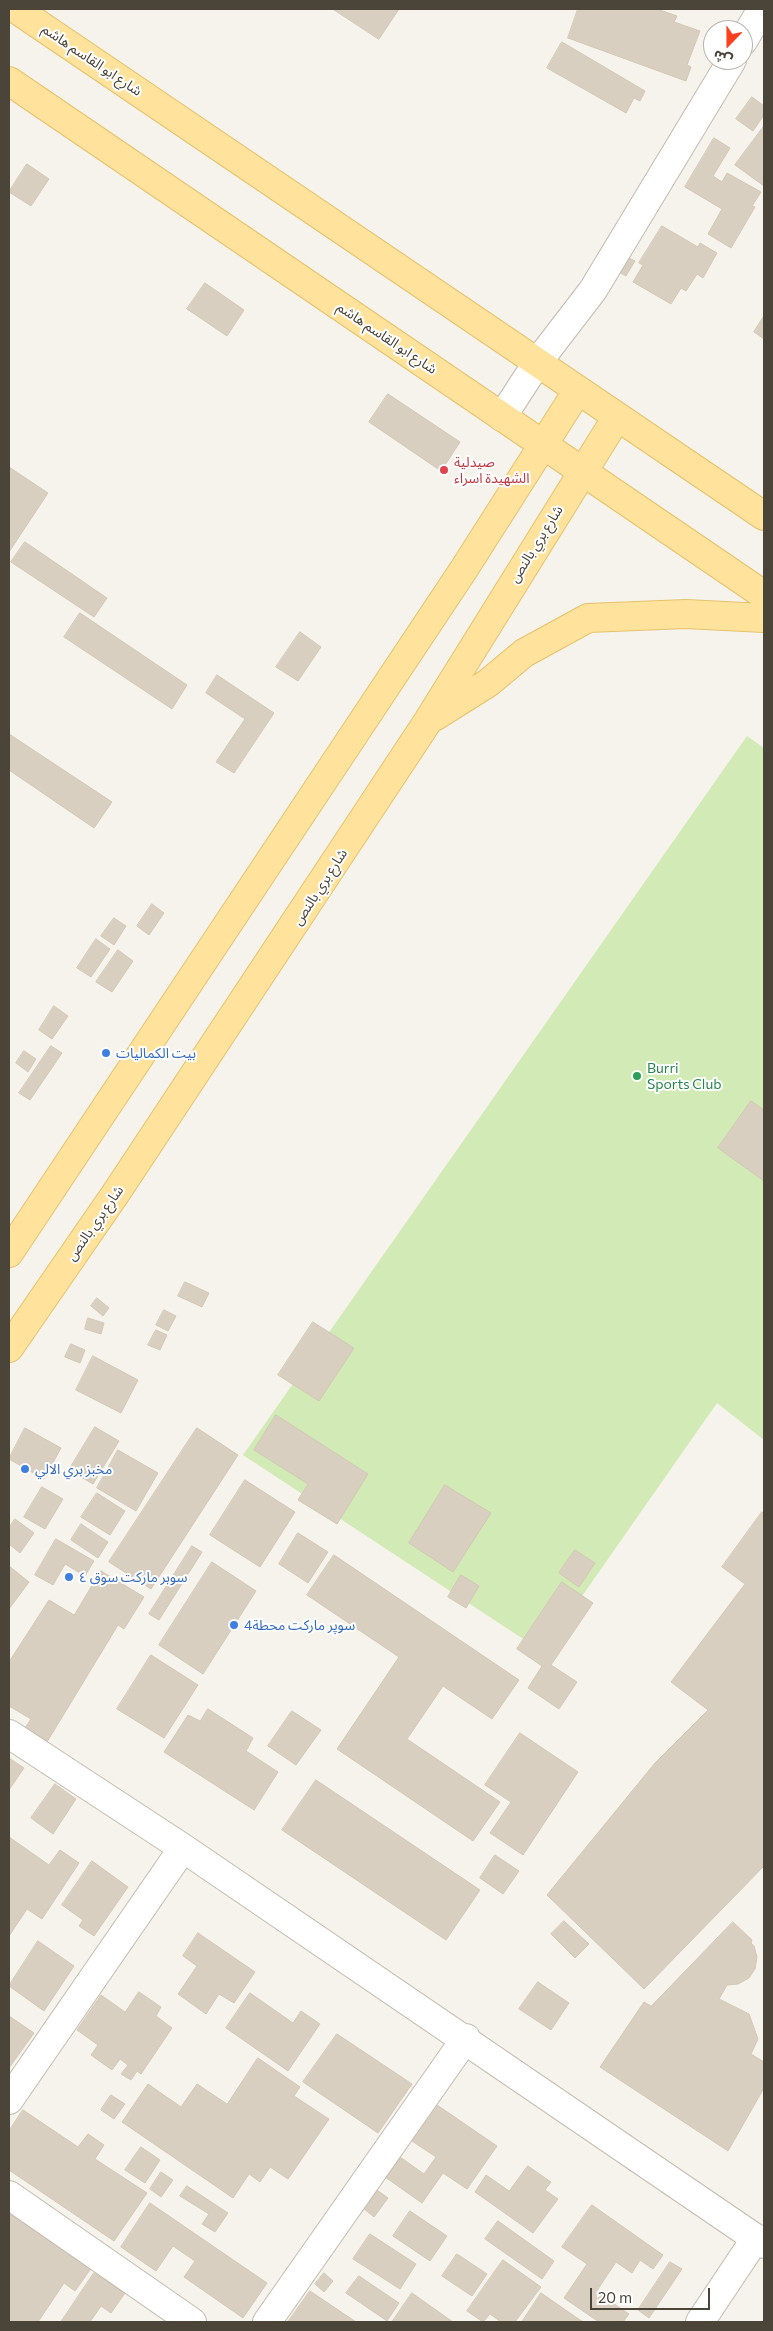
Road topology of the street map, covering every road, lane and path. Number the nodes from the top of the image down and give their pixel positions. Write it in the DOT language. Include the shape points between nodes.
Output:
graph roads {
  1 [pos="16,9"];
  2 [pos="761,16"];
  3 [pos="753,28"];
  4 [pos="726,70"];
  5 [pos="9,81"];
  6 [pos="537,362"];
  7 [pos="578,390"];
  8 [pos="502,416"];
  9 [pos="617,417"];
  10 [pos="543,444"];
  11 [pos="582,471"];
  12 [pos="764,516"];
  13 [pos="764,595"];
  14 [pos="764,618"];
  15 [pos="428,721"];
  16 [pos="9,1253"];
  17 [pos="9,1348"];
  18 [pos="9,1734"];
  19 [pos="184,1848"];
  20 [pos="466,2038"];
  21 [pos="9,2100"];
  22 [pos="9,2195"];
  23 [pos="760,2241"];
  24 [pos="192,2322"];
  25 [pos="267,2322"];
  26 [pos="700,2322"];
  1 -- 6 [label="main road, شارع ابو القاسم هاشم"];
  2 -- 3 [label="street"];
  4 -- 6 [label="street" via="593,290"];
  5 -- 8 [label="main road, شارع ابو القاسم هاشم"];
  6 -- 7 [label="main road, شارع ابو القاسم هاشم"];
  6 -- 8 [label="street"];
  7 -- 9 [label="main road, شارع ابو القاسم هاشم"];
  7 -- 10 [label="main road"];
  8 -- 10 [label="main road, شارع ابو القاسم هاشم"];
  9 -- 11 [label="main road, شارع بري بالنص"];
  9 -- 12 [label="main road, شارع ابو القاسم هاشم"];
  10 -- 11 [label="main road, شارع ابو القاسم هاشم"];
  10 -- 16 [label="main road" via="454,585"];
  11 -- 13 [label="main road, شارع ابو القاسم هاشم"];
  11 -- 15 [label="main road, شارع بري بالنص"];
  14 -- 15 [label="main road" via="686,614 588,618 524,653 488,683"];
  15 -- 17 [label="main road, شارع بري بالنص" via="121,1185"];
  18 -- 19 [label="street"];
  19 -- 20 [label="street"];
  19 -- 21 [label="street"];
  20 -- 23 [label="street"];
  20 -- 25 [label="street"];
  22 -- 24 [label="street"];
  23 -- 26 [label="street"];
}
